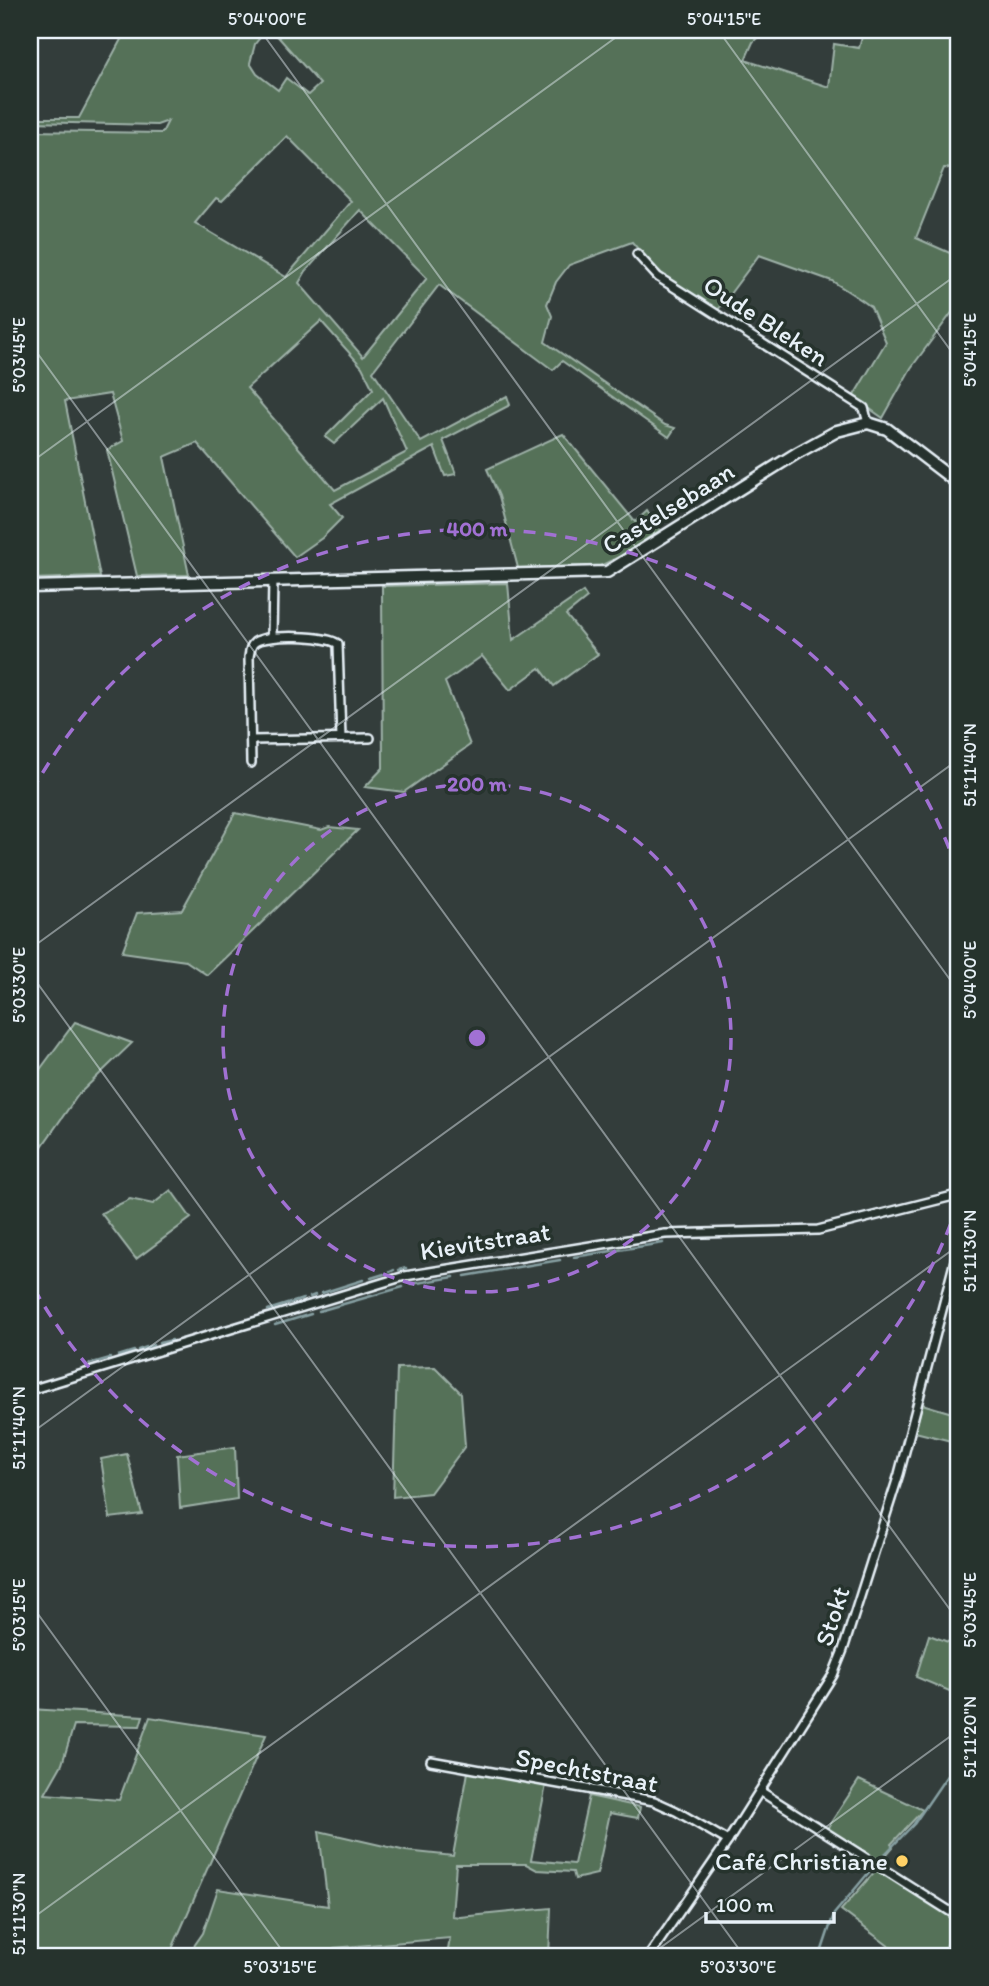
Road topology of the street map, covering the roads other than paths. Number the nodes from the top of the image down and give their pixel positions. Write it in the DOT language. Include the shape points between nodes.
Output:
graph roads {
  1 [pos="637,254"];
  2 [pos="868,423"];
  3 [pos="959,484"];
  4 [pos="273,580"];
  5 [pos="30,587"];
  6 [pos="272,637"];
  7 [pos="341,738"];
  8 [pos="370,738"];
  9 [pos="251,740"];
  10 [pos="251,763"];
  11 [pos="959,1196"];
  12 [pos="959,1245"];
  13 [pos="30,1390"];
  14 [pos="430,1761"];
  15 [pos="760,1791"];
  16 [pos="728,1841"];
  17 [pos="959,1917"];
  18 [pos="649,1956"];
  1 -- 2 [label="street, Oude Bleken" via="657,276 864,408"];
  2 -- 3 [label="street" via="887,429"];
  2 -- 4 [label="street, Castelsebaan" via="837,431 807,447 607,572"];
  4 -- 5 [label="street, Castelsebaan"];
  4 -- 6 [label="street"];
  6 -- 7 [label="street" via="332,639 338,644"];
  6 -- 9 [label="street" via="251,646"];
  7 -- 8 [label="street"];
  7 -- 9 [label="street"];
  9 -- 10 [label="street"];
  11 -- 13 [label="street, Kievitstraat" via="818,1230 665,1234 405,1276"];
  12 -- 15 [label="street, Stokt" via="899,1474 844,1650 820,1699"];
  14 -- 16 [label="street, Spechtstraat" via="654,1801"];
  15 -- 16 [label="street, Stokt"];
  15 -- 17 [label="street"];
  16 -- 18 [label="street, Stokt"];
}
